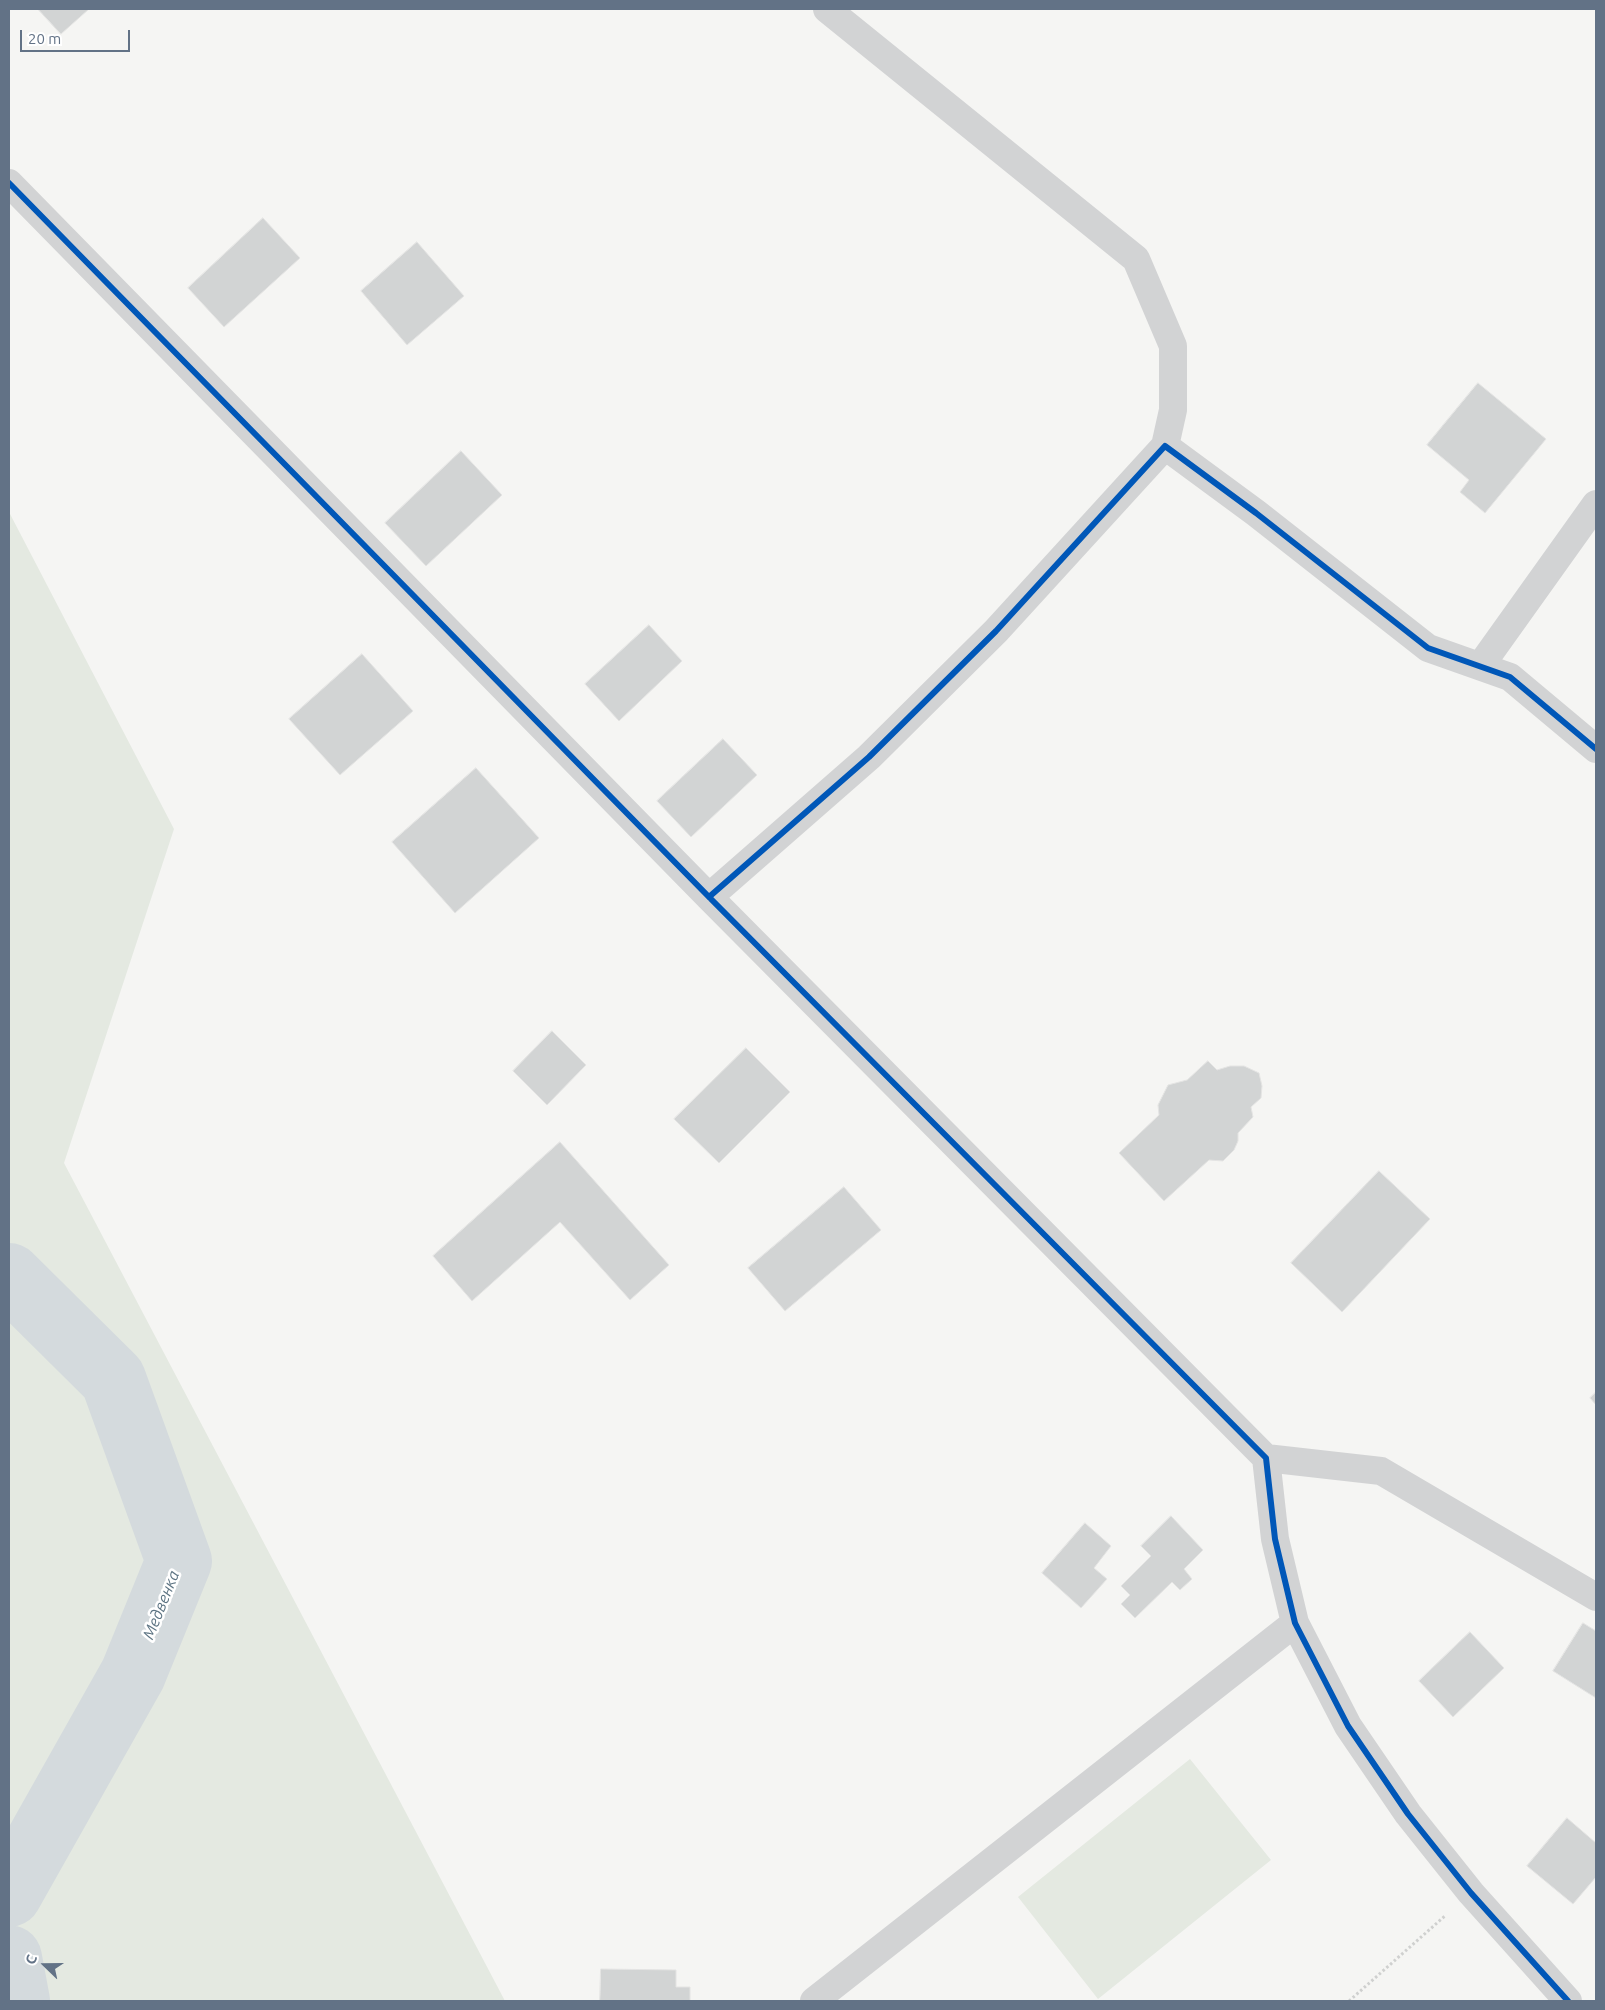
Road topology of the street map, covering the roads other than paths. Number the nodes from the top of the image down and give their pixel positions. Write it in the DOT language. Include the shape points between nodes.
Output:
graph roads {
  1 [pos="827,9"];
  2 [pos="9,183"];
  3 [pos="1165,446"];
  4 [pos="1596,504"];
  5 [pos="1481,665"];
  6 [pos="1596,749"];
  7 [pos="708,897"];
  8 [pos="1266,1458"];
  9 [pos="1596,1597"];
  10 [pos="1295,1623"];
  11 [pos="814,2001"];
  12 [pos="1568,2001"];
  1 -- 3 [label="street" via="1136,259 1173,346 1173,410"];
  2 -- 7 [label="street"];
  3 -- 5 [label="street" via="1428,648"];
  3 -- 7 [label="street" via="996,631 876,750"];
  4 -- 5 [label="street"];
  5 -- 6 [label="street" via="1510,677"];
  7 -- 8 [label="street"];
  8 -- 9 [label="street" via="1381,1471"];
  8 -- 10 [label="street" via="1275,1539"];
  10 -- 11 [label="street"];
  10 -- 12 [label="street" via="1348,1726 1408,1814 1471,1893"];
}
